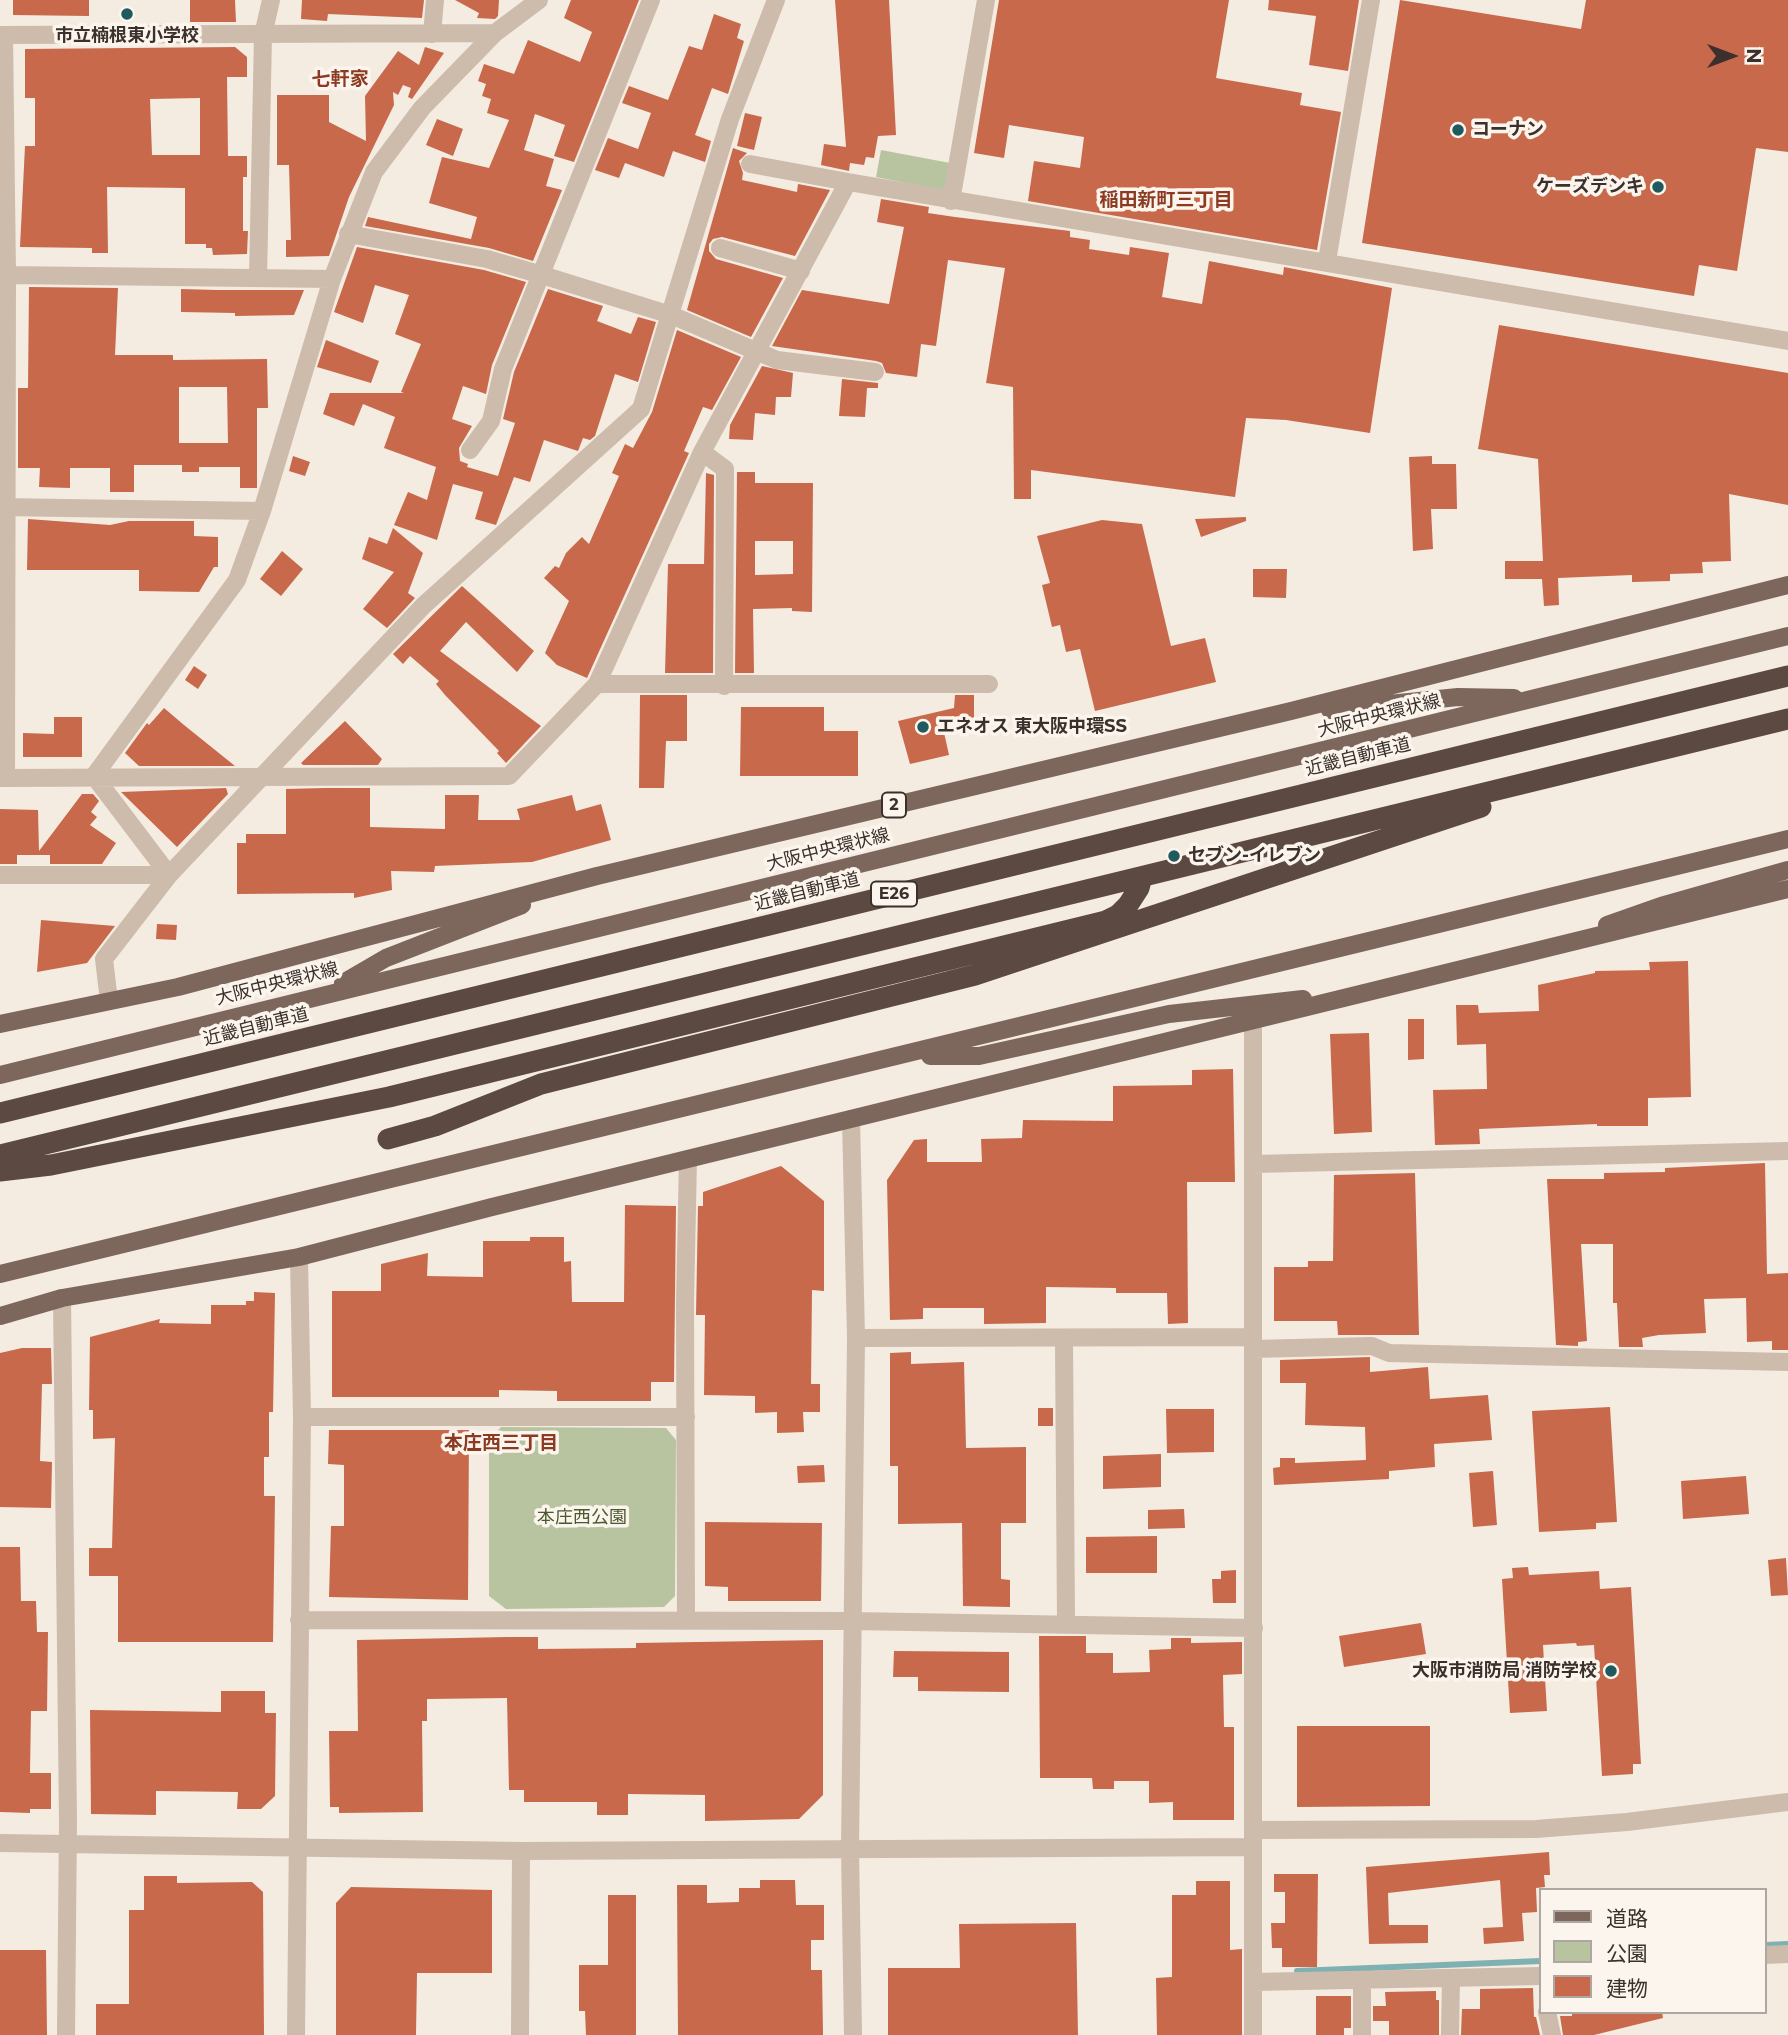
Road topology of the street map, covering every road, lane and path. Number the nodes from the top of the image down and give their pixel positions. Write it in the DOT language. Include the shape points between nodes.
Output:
graph roads {
  1 [pos="271,0"];
  2 [pos="435,0"];
  3 [pos="539,0"];
  4 [pos="652,0"];
  5 [pos="776,0"];
  6 [pos="986,0"];
  7 [pos="1370,0"];
  8 [pos="495,33"];
  9 [pos="2,34"];
  10 [pos="263,34"];
  11 [pos="432,34"];
  12 [pos="750,164"];
  13 [pos="848,182"];
  14 [pos="951,201"];
  15 [pos="348,234"];
  16 [pos="720,248"];
  17 [pos="1327,261"];
  18 [pos="801,271"];
  19 [pos="7,275"];
  20 [pos="542,275"];
  21 [pos="258,278"];
  22 [pos="332,279"];
  23 [pos="671,315"];
  24 [pos="1788,341"];
  25 [pos="759,351"];
  26 [pos="875,372"];
  27 [pos="470,450"];
  28 [pos="702,452"];
  29 [pos="3,507"];
  30 [pos="262,510"];
  31 [pos="1788,585"];
  32 [pos="1788,636"];
  33 [pos="1788,676"];
  34 [pos="597,684"];
  35 [pos="989,684"];
  36 [pos="724,686"];
  37 [pos="1537,699"];
  38 [pos="1291,711"];
  39 [pos="1788,719"];
  40 [pos="1650,752"];
  41 [pos="94,776"];
  42 [pos="3,778"];
  43 [pos="262,779"];
  44 [pos="1788,839"];
  45 [pos="1788,870"];
  46 [pos="0,875"];
  47 [pos="169,875"];
  48 [pos="597,876"];
  49 [pos="1142,877"];
  50 [pos="1788,890"];
  51 [pos="1562,945"];
  52 [pos="325,994"];
  53 [pos="1362,994"];
  54 [pos="109,1001"];
  55 [pos="1252,1021"];
  56 [pos="0,1024"];
  57 [pos="911,1055"];
  58 [pos="0,1075"];
  59 [pos="0,1113"];
  60 [pos="851,1119"];
  61 [pos="388,1139"];
  62 [pos="1788,1151"];
  63 [pos="0,1155"];
  64 [pos="688,1159"];
  65 [pos="1254,1164"];
  66 [pos="0,1171"];
  67 [pos="299,1257"];
  68 [pos="0,1274"];
  69 [pos="62,1298"];
  70 [pos="0,1316"];
  71 [pos="856,1338"];
  72 [pos="1064,1340"];
  73 [pos="1253,1343"];
  74 [pos="1788,1362"];
  75 [pos="302,1417"];
  76 [pos="686,1417"];
  77 [pos="299,1620"];
  78 [pos="686,1621"];
  79 [pos="853,1621"];
  80 [pos="1066,1623"];
  81 [pos="1254,1628"];
  82 [pos="1788,1802"];
  83 [pos="1252,1838"];
  84 [pos="68,1842"];
  85 [pos="0,1843"];
  86 [pos="297,1848"];
  87 [pos="850,1849"];
  88 [pos="521,1851"];
  89 [pos="1788,1954"];
  90 [pos="1767,1955"];
  91 [pos="1451,1978"];
  92 [pos="1540,1979"];
  93 [pos="1362,1980"];
  94 [pos="1252,1982"];
  95 [pos="1547,2014"];
  96 [pos="66,2035"];
  97 [pos="296,2035"];
  98 [pos="520,2035"];
  99 [pos="853,2035"];
  100 [pos="1252,2035"];
  101 [pos="1362,2035"];
  102 [pos="1450,2035"];
  103 [pos="1552,2035"];
  1 -- 10 [label="street"];
  2 -- 11 [label="street"];
  3 -- 8 [label="street"];
  4 -- 20 [label="street"];
  5 -- 23 [label="street" via="730,119"];
  6 -- 14 [label="street"];
  7 -- 17 [label="street"];
  8 -- 11 [label="street"];
  8 -- 15 [label="street" via="422,108 374,172"];
  9 -- 10 [label="street"];
  9 -- 19 [label="street"];
  10 -- 11 [label="street"];
  10 -- 21 [label="street"];
  12 -- 13 [label="street"];
  13 -- 14 [label="street"];
  13 -- 18 [label="street"];
  14 -- 17 [label="street"];
  15 -- 20 [label="street" via="486,259"];
  15 -- 22 [label="street"];
  16 -- 18 [label="street"];
  17 -- 24 [label="street"];
  18 -- 25 [label="street"];
  19 -- 21 [label="street"];
  19 -- 29 [label="street"];
  20 -- 23 [label="street"];
  20 -- 27 [label="street" via="503,369 491,421"];
  21 -- 22 [label="street"];
  22 -- 30 [label="street"];
  23 -- 25 [label="street"];
  23 -- 43 [label="street" via="641,409 423,606"];
  25 -- 26 [label="street" via="777,360"];
  25 -- 28 [label="street"];
  28 -- 34 [label="street"];
  28 -- 36 [label="street" via="725,469"];
  29 -- 30 [label="street"];
  29 -- 42 [label="street"];
  30 -- 41 [label="street" via="237,580"];
  31 -- 38 [label="main road, 2"];
  32 -- 37 [label="main road, 大阪中央環状線"];
  33 -- 59 [label="highway, 近畿自動車道 / E26"];
  34 -- 36 [label="street"];
  34 -- 43 [label="street" via="509,776"];
  35 -- 36 [label="street"];
  37 -- 38 [label="main road" via="1458,696 1369,708"];
  37 -- 52 [label="main road, 大阪中央環状線"];
  38 -- 48 [label="main road, 2"];
  39 -- 40 [label="highway, E26"];
  40 -- 61 [label="highway" via="975,975 541,1084 435,1126"];
  40 -- 63 [label="highway, E26"];
  41 -- 42 [label="street"];
  41 -- 43 [label="street"];
  41 -- 47 [label="street"];
  43 -- 47 [label="street"];
  44 -- 57 [label="main road"];
  45 -- 51 [label="main road" via="1628,916"];
  46 -- 47 [label="street"];
  47 -- 54 [label="street" via="104,959"];
  48 -- 52 [label="main road" via="386,958"];
  48 -- 54 [label="main road, 2"];
  49 -- 66 [label="highway" via="1134,897 1113,918 365,1102 51,1165"];
  50 -- 51 [label="main road"];
  51 -- 53 [label="main road"];
  52 -- 58 [label="main road, 大阪中央環状線"];
  53 -- 55 [label="main road"];
  53 -- 57 [label="main road" via="1169,1014 979,1056"];
  54 -- 56 [label="main road, 2"];
  55 -- 60 [label="main road"];
  55 -- 65 [label="street"];
  57 -- 68 [label="main road"];
  60 -- 64 [label="main road"];
  60 -- 71 [label="street"];
  62 -- 65 [label="street"];
  64 -- 67 [label="main road"];
  64 -- 76 [label="street"];
  65 -- 73 [label="street"];
  67 -- 69 [label="main road"];
  67 -- 75 [label="street"];
  69 -- 70 [label="main road"];
  69 -- 84 [label="street"];
  71 -- 72 [label="street"];
  71 -- 79 [label="street"];
  72 -- 73 [label="street"];
  72 -- 80 [label="street"];
  73 -- 74 [label="street" via="1372,1346 1389,1353"];
  73 -- 81 [label="street"];
  75 -- 76 [label="street"];
  75 -- 77 [label="street"];
  76 -- 78 [label="street"];
  77 -- 78 [label="street"];
  77 -- 86 [label="street"];
  78 -- 79 [label="street"];
  79 -- 80 [label="street"];
  79 -- 87 [label="street"];
  80 -- 81 [label="street"];
  81 -- 83 [label="street"];
  82 -- 83 [label="street" via="1536,1829"];
  83 -- 87 [label="street"];
  83 -- 94 [label="street"];
  84 -- 85 [label="street"];
  84 -- 86 [label="street"];
  84 -- 96 [label="street"];
  86 -- 88 [label="street"];
  86 -- 97 [label="street"];
  87 -- 88 [label="street"];
  87 -- 99 [label="street"];
  88 -- 98 [label="street"];
  89 -- 90 [label="street"];
  91 -- 92 [label="street"];
  91 -- 93 [label="street"];
  91 -- 102 [label="street"];
  93 -- 94 [label="street"];
  93 -- 101 [label="street"];
  94 -- 100 [label="street"];
  95 -- 103 [label="street"];
}
